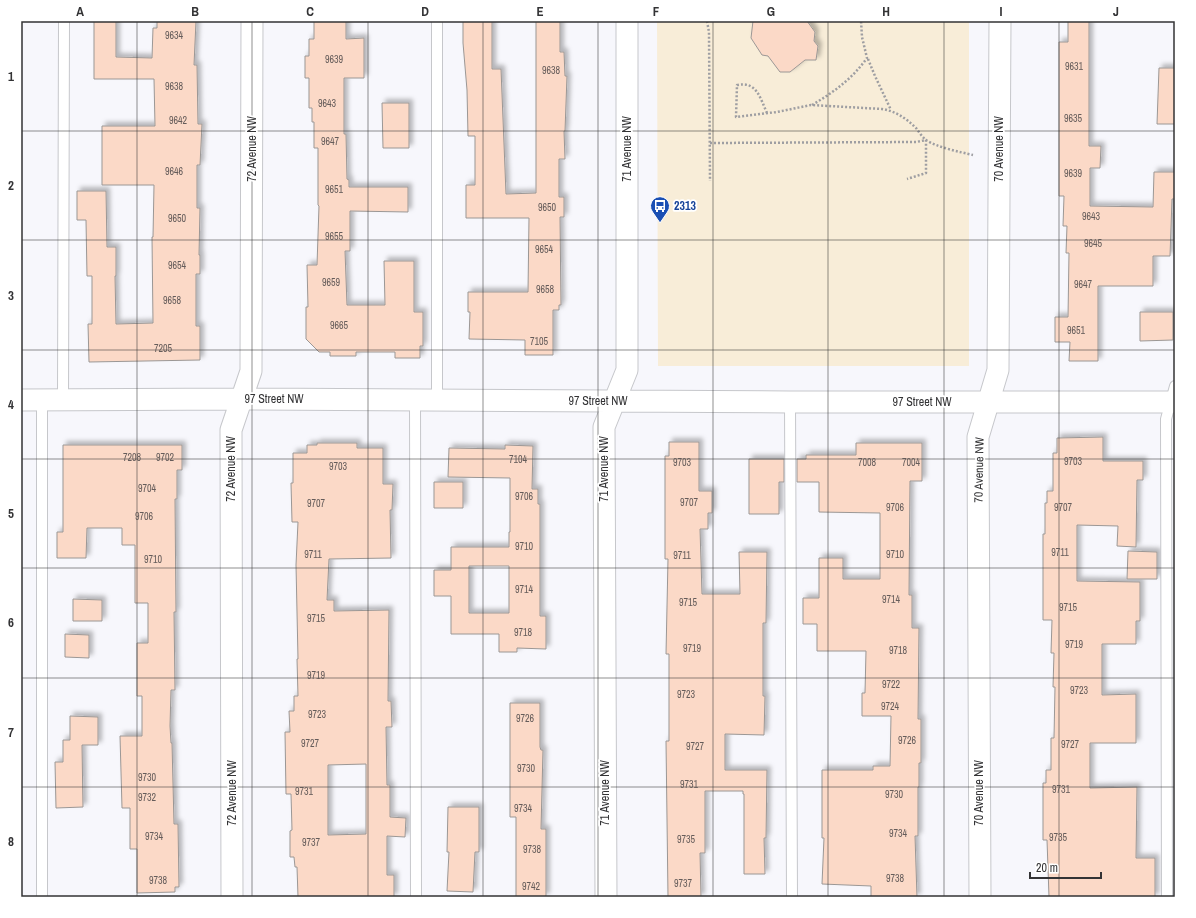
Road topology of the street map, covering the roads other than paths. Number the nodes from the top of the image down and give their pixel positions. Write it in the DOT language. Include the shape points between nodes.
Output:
graph roads {
  1 [pos="64,21"];
  2 [pos="252,21"];
  3 [pos="437,21"];
  4 [pos="627,21"];
  5 [pos="1000,21"];
  6 [pos="1174,396"];
  7 [pos="242,399"];
  8 [pos="21,400"];
  9 [pos="42,400"];
  10 [pos="63,400"];
  11 [pos="415,400"];
  12 [pos="437,401"];
  13 [pos="615,401"];
  14 [pos="790,402"];
  15 [pos="989,402"];
  16 [pos="42,897"];
  17 [pos="232,897"];
  18 [pos="416,897"];
  19 [pos="606,897"];
  20 [pos="792,897"];
  21 [pos="980,897"];
  22 [pos="1167,897"];
  1 -- 10 [label="lane"];
  2 -- 7 [label="street, 72 Avenue NW" via="251,371"];
  3 -- 12 [label="lane"];
  4 -- 13 [label="street, 71 Avenue NW" via="627,370"];
  5 -- 15 [label="street, 70 Avenue NW" via="998,370"];
  6 -- 15 [label="street, 97 Street NW"];
  6 -- 22 [label="lane" via="1166,419"];
  7 -- 10 [label="street, 97 Street NW"];
  7 -- 11 [label="street, 97 Street NW"];
  7 -- 17 [label="street, 72 Avenue NW" via="231,430"];
  8 -- 9 [label="street, 97 Street NW"];
  9 -- 10 [label="street, 97 Street NW"];
  9 -- 16 [label="lane"];
  11 -- 12 [label="street, 97 Street NW"];
  11 -- 18 [label="lane"];
  12 -- 13 [label="street, 97 Street NW"];
  13 -- 14 [label="street, 97 Street NW"];
  13 -- 19 [label="street, 71 Avenue NW" via="604,427"];
  14 -- 15 [label="street, 97 Street NW"];
  14 -- 20 [label="lane"];
  15 -- 21 [label="street, 70 Avenue NW" via="978,437"];
}
